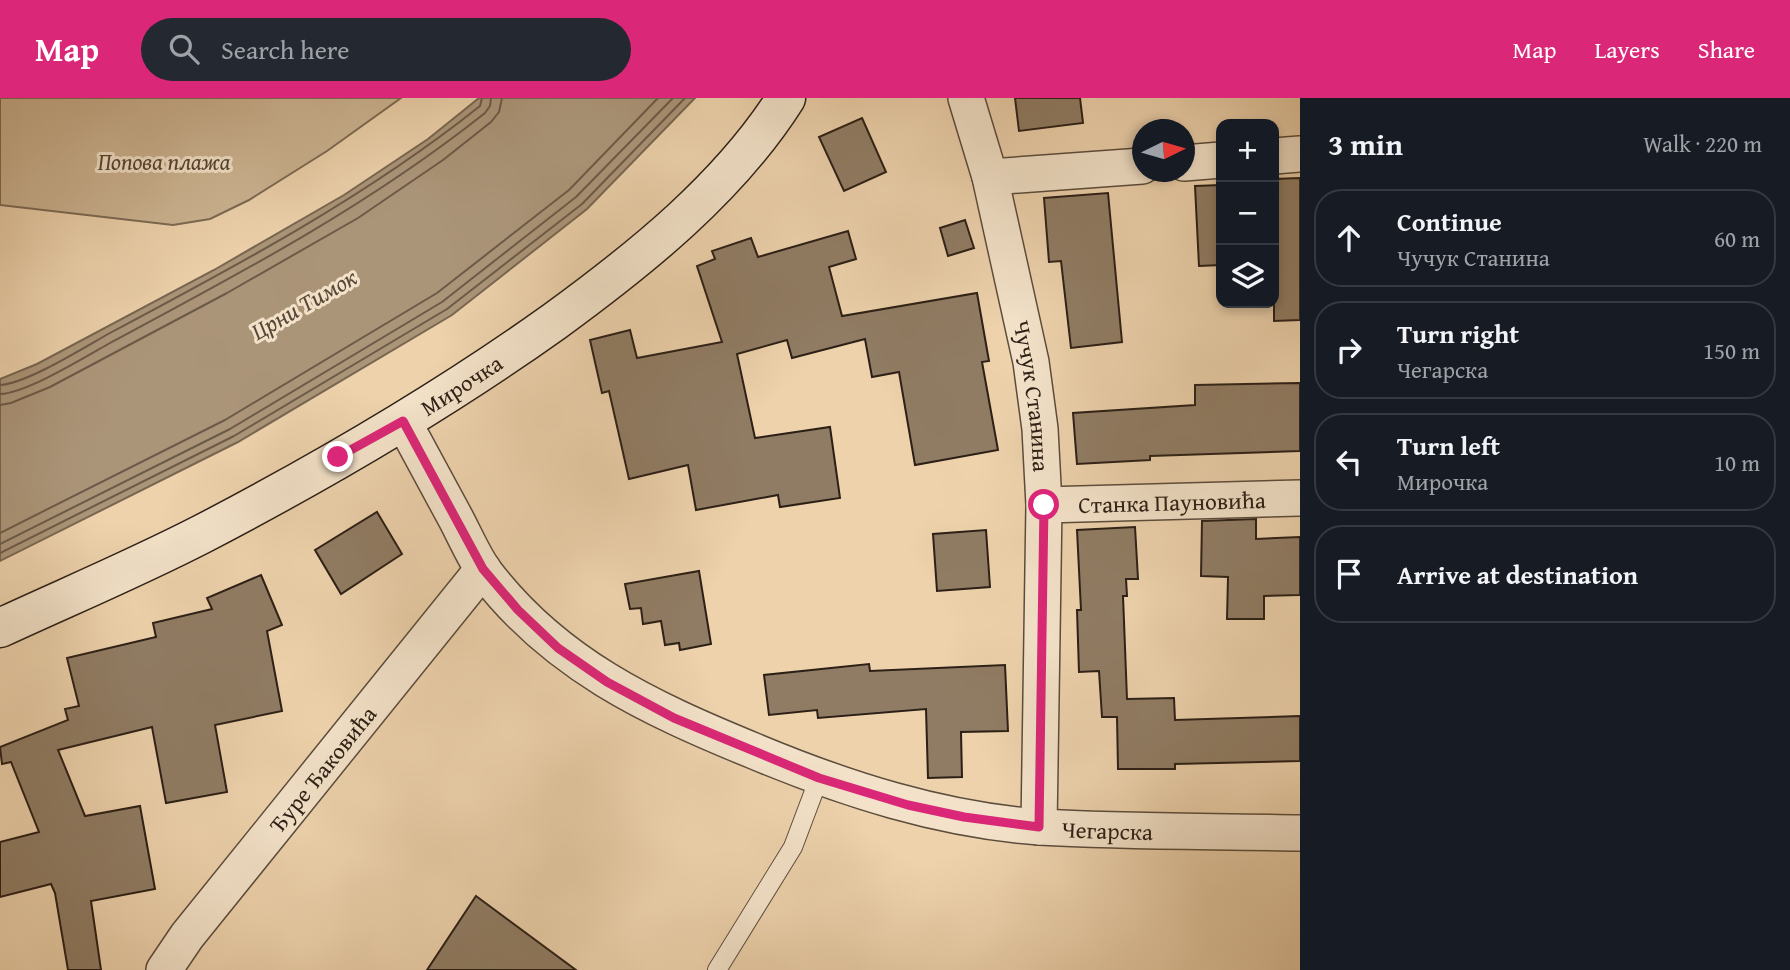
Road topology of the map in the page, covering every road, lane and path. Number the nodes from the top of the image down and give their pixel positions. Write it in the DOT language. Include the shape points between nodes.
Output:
graph roads {
  1 [pos="786,98"];
  2 [pos="966,98"];
  3 [pos="1300,154"];
  4 [pos="1279,156"];
  5 [pos="1216,160"];
  6 [pos="1195,162"];
  7 [pos="1132,167"];
  8 [pos="990,177"];
  9 [pos="403,421"];
  10 [pos="1300,498"];
  11 [pos="1044,505"];
  12 [pos="483,569"];
  13 [pos="0,628"];
  14 [pos="819,778"];
  15 [pos="1039,827"];
  16 [pos="1300,833"];
  17 [pos="164,970"];
  18 [pos="717,970"];
  1 -- 9 [label="street, Мирочка" via="718,183 599,289"];
  2 -- 8 [label="street, Чучук Станина"];
  3 -- 4 [label="street"];
  5 -- 6 [label="street"];
  7 -- 8 [label="street"];
  8 -- 11 [label="street, Чучук Станина" via="1031,362"];
  9 -- 12 [label="street, Чегарска"];
  9 -- 13 [label="street, Мирочка" via="201,534"];
  10 -- 11 [label="street, Станка Пауновића"];
  11 -- 15 [label="street, Чучук Станина"];
  12 -- 14 [label="street, Чегарска" via="558,648 607,682 674,718"];
  12 -- 17 [label="street, Ђуре Ђаковића"];
  14 -- 15 [label="street, Чегарска" via="908,805"];
  14 -- 18 [label="lane" via="793,848"];
  15 -- 16 [label="street, Чегарска"];
}
